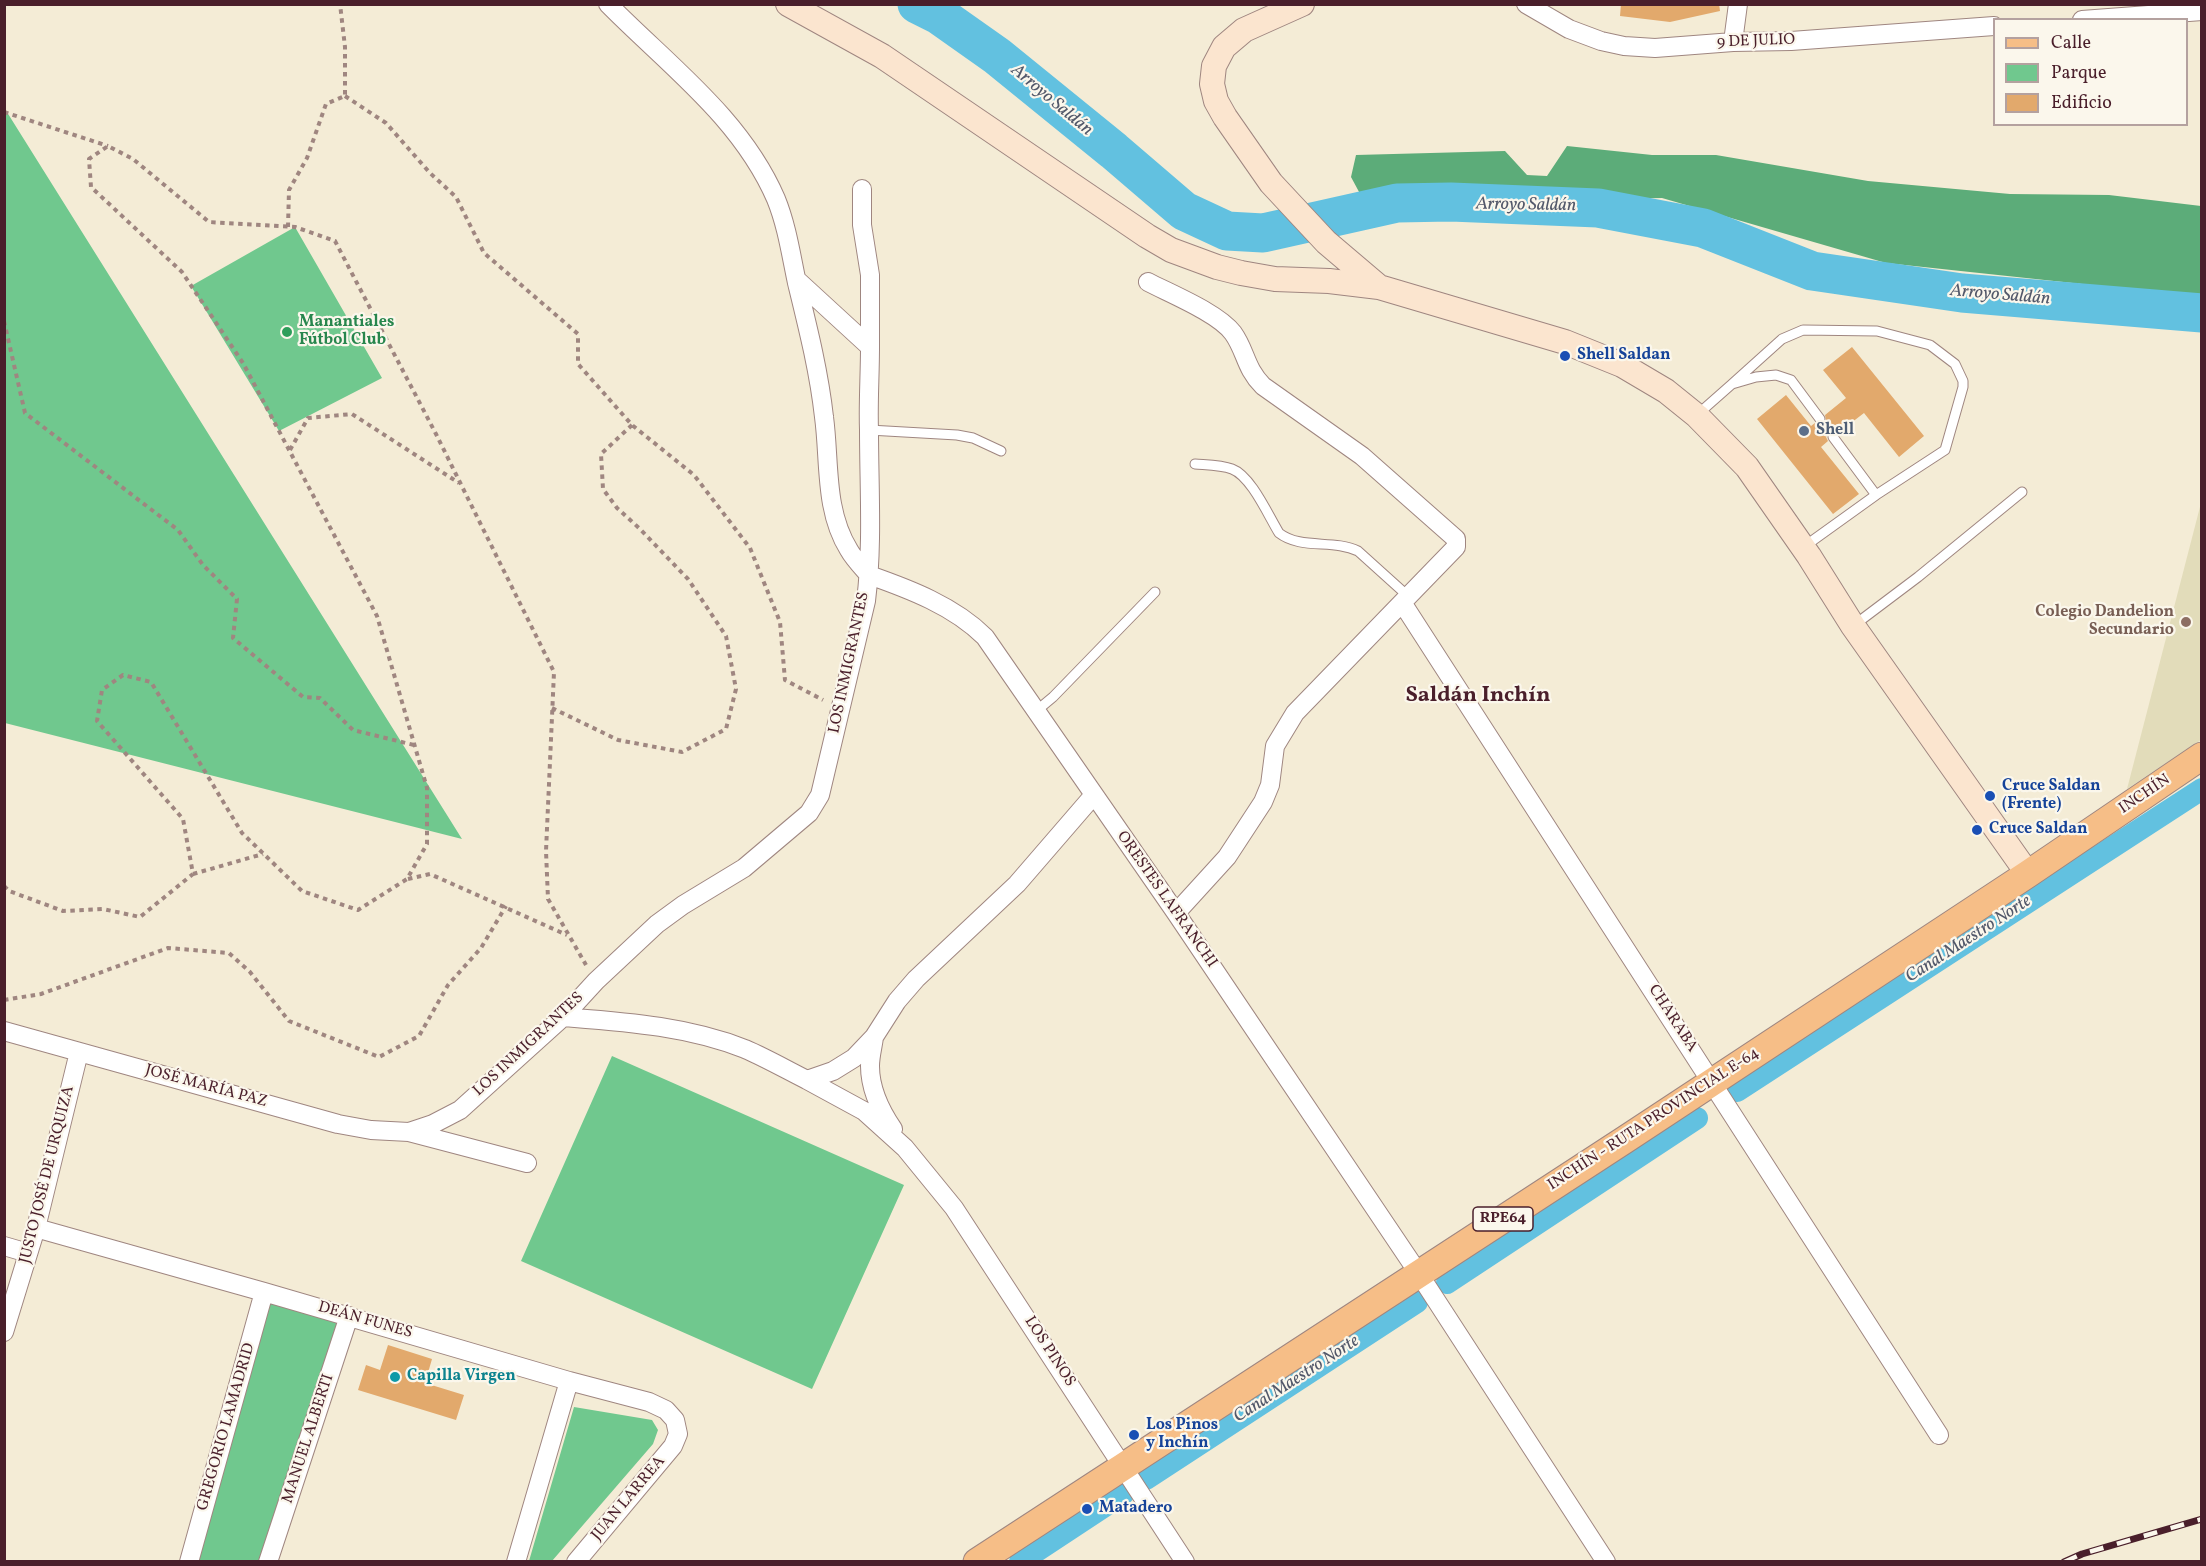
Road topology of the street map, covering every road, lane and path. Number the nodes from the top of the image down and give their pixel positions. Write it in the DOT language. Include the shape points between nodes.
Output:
graph roads {
  1 [pos="340,4"];
  2 [pos="608,4"];
  3 [pos="788,4"];
  4 [pos="1302,4"];
  5 [pos="1526,4"];
  6 [pos="1738,4"];
  7 [pos="2202,11"];
  8 [pos="2109,18"];
  9 [pos="1993,26"];
  10 [pos="1734,42"];
  11 [pos="345,96"];
  12 [pos="4,112"];
  13 [pos="108,146"];
  14 [pos="862,189"];
  15 [pos="288,227"];
  16 [pos="1330,245"];
  17 [pos="797,280"];
  18 [pos="1306,280"];
  19 [pos="1148,282"];
  20 [pos="1379,287"];
  21 [pos="4,321"];
  22 [pos="870,347"];
  23 [pos="1732,384"];
  24 [pos="1696,416"];
  25 [pos="1820,419"];
  26 [pos="632,425"];
  27 [pos="869,430"];
  28 [pos="1833,437"];
  29 [pos="289,451"];
  30 [pos="1001,451"];
  31 [pos="1195,464"];
  32 [pos="460,483"];
  33 [pos="2022,492"];
  34 [pos="1876,495"];
  35 [pos="1803,547"];
  36 [pos="869,575"];
  37 [pos="1155,592"];
  38 [pos="1406,600"];
  39 [pos="1853,626"];
  40 [pos="552,708"];
  41 [pos="839,709"];
  42 [pos="1035,712"];
  43 [pos="414,745"];
  44 [pos="2202,756"];
  45 [pos="1093,796"];
  46 [pos="263,854"];
  47 [pos="193,874"];
  48 [pos="2028,874"];
  49 [pos="407,879"];
  50 [pos="4,886"];
  51 [pos="506,906"];
  52 [pos="1176,913"];
  53 [pos="567,935"];
  54 [pos="596,981"];
  55 [pos="4,999"];
  56 [pos="563,1017"];
  57 [pos="4,1030"];
  58 [pos="874,1037"];
  59 [pos="79,1052"];
  60 [pos="807,1080"];
  61 [pos="1712,1082"];
  62 [pos="409,1132"];
  63 [pos="906,1148"];
  64 [pos="527,1163"];
  65 [pos="36,1228"];
  66 [pos="4,1246"];
  67 [pos="28,1253"];
  68 [pos="1419,1274"];
  69 [pos="264,1292"];
  70 [pos="349,1317"];
  71 [pos="4,1332"];
  72 [pos="569,1381"];
  73 [pos="678,1434"];
  74 [pos="1939,1435"];
  75 [pos="1124,1466"];
  76 [pos="189,1562"];
  77 [pos="268,1562"];
  78 [pos="516,1562"];
  79 [pos="576,1562"];
  80 [pos="977,1562"];
  81 [pos="1185,1562"];
  82 [pos="1606,1562"];
  1 -- 11 [label="path"];
  2 -- 17 [label="street, LOS INMIGRANTES" via="699,91 748,149 777,201"];
  3 -- 18 [label="main road" via="882,56 1172,250 1241,273"];
  4 -- 16 [label="main road" via="1244,30 1224,47 1214,66 1212,84 1224,117 1271,183"];
  5 -- 10 [label="street, 9 DE JULIO" via="1569,29 1624,46 1656,48"];
  6 -- 10 [label="street"];
  7 -- 8 [label="street"];
  9 -- 10 [label="street, 9 DE JULIO"];
  11 -- 15 [label="path" via="326,104 307,158 289,190"];
  11 -- 26 [label="path" via="386,123 456,197 484,253 578,334 578,364"];
  12 -- 13 [label="path"];
  13 -- 15 [label="path" via="134,159 209,222"];
  13 -- 29 [label="path" via="89,159 91,187 182,273 243,363"];
  14 -- 22 [label="street" via="862,225 870,275"];
  15 -- 32 [label="path" via="335,241"];
  16 -- 18 [label="main road" via="1336,259 1329,270"];
  16 -- 20 [label="main road"];
  17 -- 22 [label="street"];
  17 -- 36 [label="street, LOS INMIGRANTES" via="825,418 832,508 849,550"];
  18 -- 20 [label="main road"];
  19 -- 38 [label="street" via="1218,319 1233,333 1252,375 1263,386 1362,456 1456,539 1456,547"];
  20 -- 24 [label="main road" via="1565,342 1622,365 1666,391"];
  21 -- 43 [label="path" via="25,413 178,530 203,565 237,599 233,638 303,697 320,698 353,730"];
  22 -- 27 [label="street"];
  23 -- 24 [label="lane"];
  23 -- 25 [label="lane" via="1776,375 1791,380"];
  23 -- 34 [label="lane" via="1782,339 1803,330 1877,331 1930,345 1955,364 1963,387 1945,450"];
  24 -- 35 [label="main road" via="1747,467"];
  26 -- 40 [label="path" via="601,454 603,489 687,579 726,636 736,689 726,729 682,752 618,740"];
  26 -- 41 [label="path" via="694,476 750,548 780,622 785,680"];
  27 -- 30 [label="lane" via="957,435"];
  27 -- 36 [label="street"];
  28 -- 34 [label="lane"];
  29 -- 32 [label="path" via="308,418 352,414"];
  29 -- 43 [label="path" via="376,616"];
  31 -- 38 [label="lane" via="1235,470 1284,537 1349,546"];
  32 -- 40 [label="path" via="554,672"];
  33 -- 39 [label="lane"];
  34 -- 35 [label="lane"];
  35 -- 39 [label="main road"];
  36 -- 41 [label="street, LOS INMIGRANTES"];
  36 -- 42 [label="street, ORESTES LAFRANCHI" via="907,588 975,627"];
  37 -- 42 [label="lane"];
  38 -- 52 [label="street" via="1294,713 1275,746 1270,785 1263,802 1227,857"];
  38 -- 61 [label="street, CHARABA"];
  39 -- 48 [label="main road"];
  40 -- 53 [label="path" via="546,851 548,899"];
  41 -- 54 [label="street, LOS INMIGRANTES" via="820,795 809,813 744,868 657,924"];
  42 -- 45 [label="street, ORESTES LAFRANCHI"];
  43 -- 49 [label="path" via="427,788 427,844"];
  44 -- 48 [label="main road, INCHÍN"];
  45 -- 52 [label="street, ORESTES LAFRANCHI"];
  45 -- 58 [label="street" via="1017,884 916,979"];
  46 -- 47 [label="path"];
  46 -- 47 [label="path" via="242,833 151,682 123,675 102,690 97,721 183,819"];
  46 -- 49 [label="path" via="302,891 358,910"];
  47 -- 50 [label="path" via="140,917 103,909 63,911"];
  48 -- 61 [label="main road, INCHÍN - RUTA PROVINCIAL E-64 / RPE64"];
  49 -- 51 [label="path" via="430,874"];
  51 -- 53 [label="path"];
  51 -- 55 [label="path" via="481,948 448,985 419,1036 379,1058 289,1021 229,952 168,948 41,994"];
  52 -- 68 [label="street, ORESTES LAFRANCHI"];
  53 -- 54 [label="path"];
  54 -- 56 [label="street, LOS INMIGRANTES"];
  56 -- 60 [label="street, LOS PINOS" via="645,1024 699,1034 745,1049"];
  56 -- 62 [label="street, LOS INMIGRANTES" via="460,1110"];
  57 -- 59 [label="street, JOSÉ MARÍA PAZ"];
  58 -- 60 [label="street" via="854,1058"];
  58 -- 63 [label="street, LOS PINOS" via="870,1065 874,1092"];
  59 -- 62 [label="street, JOSÉ MARÍA PAZ" via="338,1124"];
  59 -- 65 [label="street, JUSTO JOSÉ DE URQUIZA"];
  60 -- 63 [label="street, LOS PINOS" via="864,1111"];
  61 -- 68 [label="main road, INCHÍN - RUTA PROVINCIAL E-64 / RPE64"];
  61 -- 74 [label="street, CHARABA"];
  62 -- 64 [label="street"];
  63 -- 75 [label="street, LOS PINOS" via="954,1208"];
  65 -- 67 [label="street, JUSTO JOSÉ DE URQUIZA"];
  65 -- 69 [label="street, DEÁN FUNES"];
  66 -- 67 [label="street"];
  67 -- 71 [label="street, JUSTO JOSÉ DE URQUIZA"];
  68 -- 75 [label="main road, INCHÍN - RUTA PROVINCIAL E-64 / RPE64"];
  68 -- 82 [label="street, ORESTES LAFRANCHI"];
  69 -- 70 [label="street, DEÁN FUNES"];
  69 -- 76 [label="street, GREGORIO LAMADRID"];
  70 -- 72 [label="street, DEÁN FUNES"];
  70 -- 77 [label="street, MANUEL ALBERTI"];
  72 -- 73 [label="street, DEÁN FUNES" via="666,1410 675,1420"];
  72 -- 78 [label="street"];
  73 -- 79 [label="street, JUAN LARREA" via="673,1446"];
  75 -- 80 [label="main road, INCHÍN - RUTA PROVINCIAL E-64 / RPE64"];
  75 -- 81 [label="street, LOS PINOS"];
}
